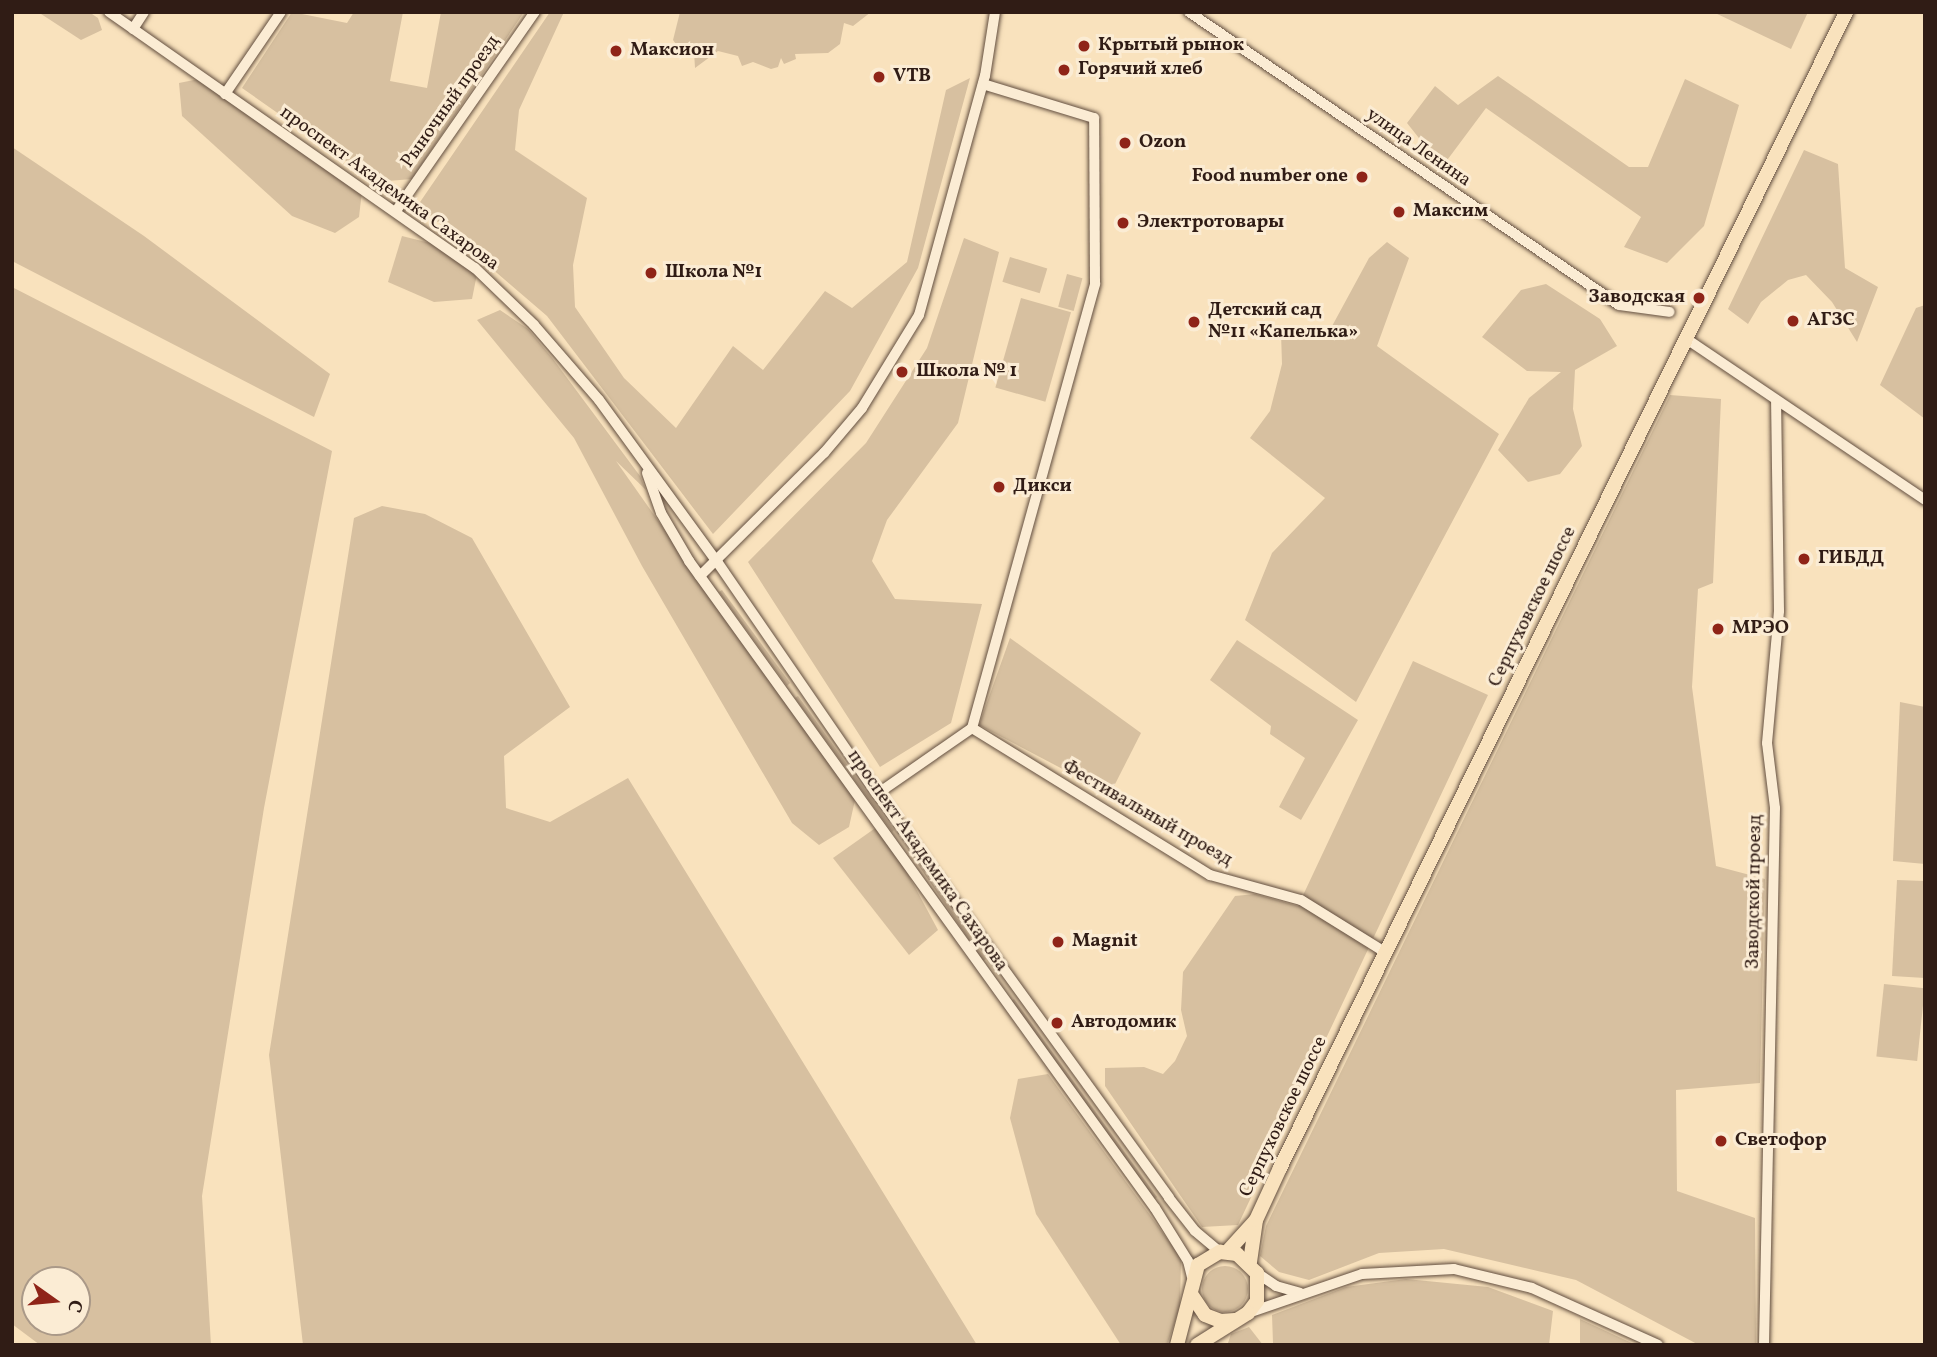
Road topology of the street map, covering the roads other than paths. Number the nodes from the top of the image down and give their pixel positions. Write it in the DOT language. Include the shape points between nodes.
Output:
graph roads {
  1 [pos="109,12"];
  2 [pos="144,12"];
  3 [pos="281,12"];
  4 [pos="535,12"];
  5 [pos="995,12"];
  6 [pos="1189,12"];
  7 [pos="1846,12"];
  8 [pos="133,29"];
  9 [pos="983,84"];
  10 [pos="225,94"];
  11 [pos="396,211"];
  12 [pos="1670,312"];
  13 [pos="1685,338"];
  14 [pos="1776,400"];
  15 [pos="642,461"];
  16 [pos="1925,500"];
  17 [pos="718,563"];
  18 [pos="700,576"];
  19 [pos="801,683"];
  20 [pos="786,694"];
  21 [pos="972,728"];
  22 [pos="877,794"];
  23 [pos="904,830"];
  24 [pos="893,841"];
  25 [pos="1385,952"];
  26 [pos="996,961"];
  27 [pos="982,971"];
  28 [pos="1169,1198"];
  29 [pos="1154,1208"];
  30 [pos="1256,1220"];
  31 [pos="1224,1252"];
  32 [pos="1254,1268"];
  33 [pos="1192,1277"];
  34 [pos="1300,1293"];
  35 [pos="1191,1294"];
  36 [pos="1242,1317"];
  37 [pos="1177,1345"];
  38 [pos="1197,1345"];
  39 [pos="1658,1345"];
  40 [pos="1764,1345"];
  1 -- 8 [label="street, проспект Академика Сахарова"];
  2 -- 8 [label="street"];
  3 -- 10 [label="street"];
  4 -- 11 [label="street, Рыночный проезд"];
  5 -- 9 [label="street"];
  6 -- 12 [label="street, улица Ленина" via="1619,305"];
  7 -- 13 [label="main road, Серпуховское шоссе"];
  8 -- 10 [label="street, проспект Академика Сахарова"];
  9 -- 17 [label="street" via="919,315 862,408"];
  9 -- 21 [label="street" via="1093,116 1095,284"];
  10 -- 11 [label="street, проспект Академика Сахарова"];
  11 -- 15 [label="street, проспект Академика Сахарова" via="474,268 534,326 599,400"];
  13 -- 14 [label="street"];
  13 -- 25 [label="main road, Серпуховское шоссе"];
  14 -- 16 [label="street"];
  14 -- 40 [label="street, Заводской проезд" via="1779,611 1766,743 1775,808"];
  15 -- 17 [label="street, проспект Академика Сахарова"];
  15 -- 18 [label="street, проспект Академика Сахарова" via="661,513"];
  17 -- 18 [label="street"];
  17 -- 19 [label="street, проспект Академика Сахарова"];
  18 -- 20 [label="street, проспект Академика Сахарова"];
  19 -- 20 [label="street"];
  19 -- 22 [label="street, проспект Академика Сахарова"];
  20 -- 24 [label="street, проспект Академика Сахарова"];
  21 -- 22 [label="street"];
  21 -- 25 [label="street, Фестивальный проезд" via="1210,875 1301,900"];
  22 -- 23 [label="street, проспект Академика Сахарова"];
  23 -- 24 [label="street"];
  23 -- 26 [label="street, проспект Академика Сахарова"];
  24 -- 27 [label="street, проспект Академика Сахарова"];
  25 -- 30 [label="main road, Серпуховское шоссе"];
  26 -- 27 [label="street"];
  26 -- 28 [label="street, проспект Академика Сахарова"];
  27 -- 29 [label="street, проспект Академика Сахарова"];
  28 -- 29 [label="street"];
  28 -- 31 [label="street, проспект Академика Сахарова" via="1195,1231"];
  29 -- 33 [label="street, проспект Академика Сахарова" via="1188,1261"];
  30 -- 31 [label="main road"];
  30 -- 32 [label="main road"];
  31 -- 32 [label="main road"];
  31 -- 33 [label="main road" via="1207,1257"];
  32 -- 34 [label="street" via="1276,1286"];
  32 -- 36 [label="main road" via="1257,1301"];
  33 -- 35 [label="main road"];
  34 -- 36 [label="street"];
  34 -- 39 [label="street" via="1362,1274 1454,1269 1532,1288"];
  35 -- 36 [label="main road" via="1205,1315 1221,1321"];
  35 -- 37 [label="main road"];
  36 -- 38 [label="main road"];
}
